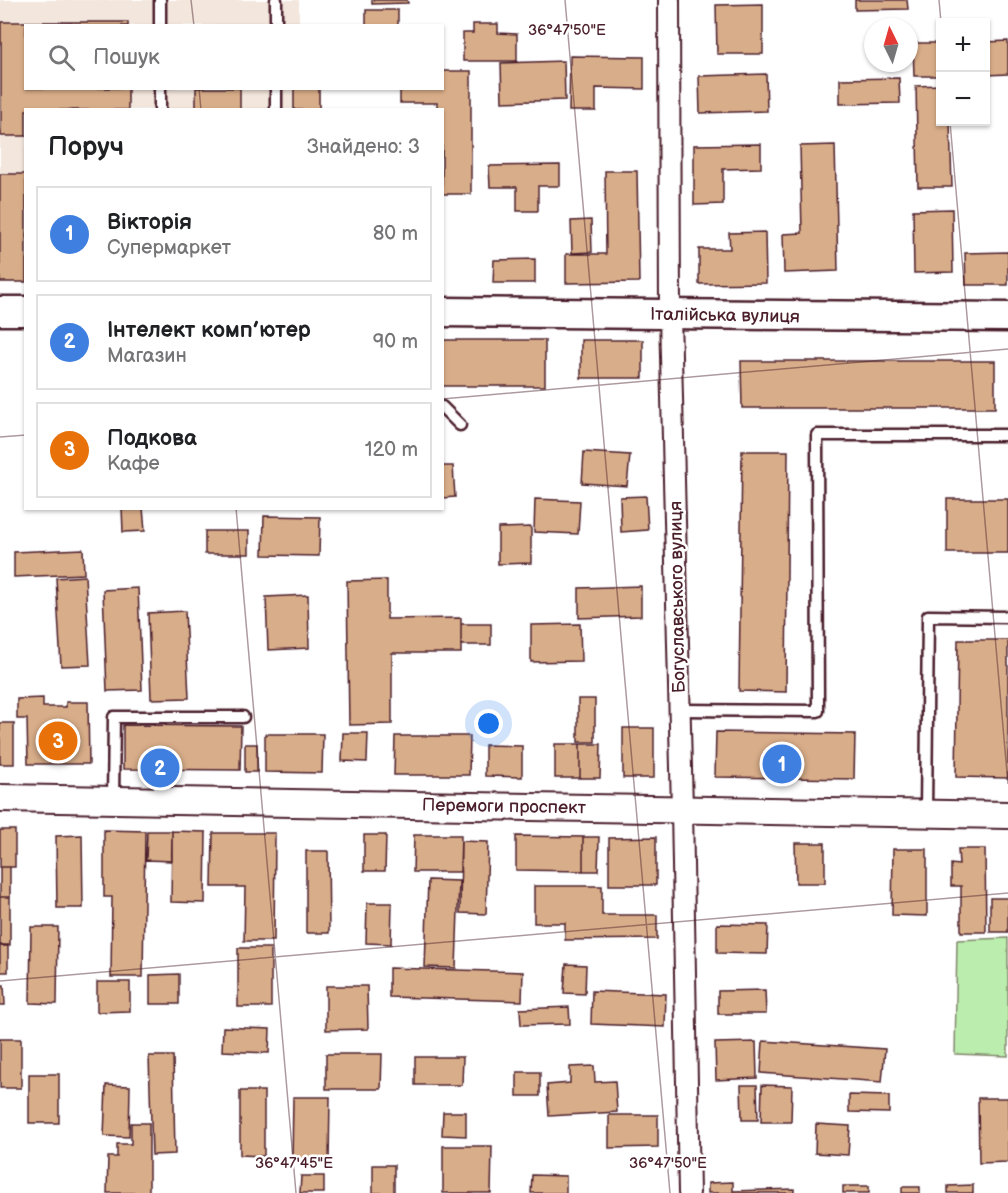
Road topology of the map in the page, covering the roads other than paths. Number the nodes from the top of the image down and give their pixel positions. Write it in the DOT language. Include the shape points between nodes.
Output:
graph roads {
  1 [pos="160,0"];
  2 [pos="276,0"];
  3 [pos="669,0"];
  4 [pos="160,24"];
  5 [pos="276,24"];
  6 [pos="160,90"];
  7 [pos="276,90"];
  8 [pos="160,108"];
  9 [pos="276,108"];
  10 [pos="0,311"];
  11 [pos="24,311"];
  12 [pos="444,312"];
  13 [pos="670,315"];
  14 [pos="1008,317"];
  15 [pos="444,409"];
  16 [pos="460,425"];
  17 [pos="1008,435"];
  18 [pos="1008,617"];
  19 [pos="680,710"];
  20 [pos="243,717"];
  21 [pos="0,798"];
  22 [pos="113,800"];
  23 [pos="682,809"];
  24 [pos="926,814"];
  25 [pos="1008,815"];
  26 [pos="689,1193"];
  1 -- 4 [label="lane"];
  2 -- 5 [label="lane"];
  3 -- 13 [label="street, Богуславського вулиця"];
  6 -- 8 [label="lane"];
  7 -- 9 [label="lane"];
  10 -- 11 [label="main road"];
  12 -- 13 [label="main road, Італійська вулиця"];
  13 -- 14 [label="main road, Італійська вулиця"];
  13 -- 19 [label="street, Богуславського вулиця"];
  15 -- 16 [label="lane"];
  17 -- 19 [label="lane" via="817,435 818,711"];
  18 -- 24 [label="lane" via="928,616"];
  19 -- 23 [label="street, Богуславського вулиця"];
  20 -- 22 [label="lane" via="114,717"];
  21 -- 22 [label="street, Перемоги проспект"];
  22 -- 23 [label="street, Перемоги проспект"];
  23 -- 24 [label="street, Перемоги проспект"];
  23 -- 26 [label="street, Богуславського вулиця"];
  24 -- 25 [label="street, Перемоги проспект"];
}
